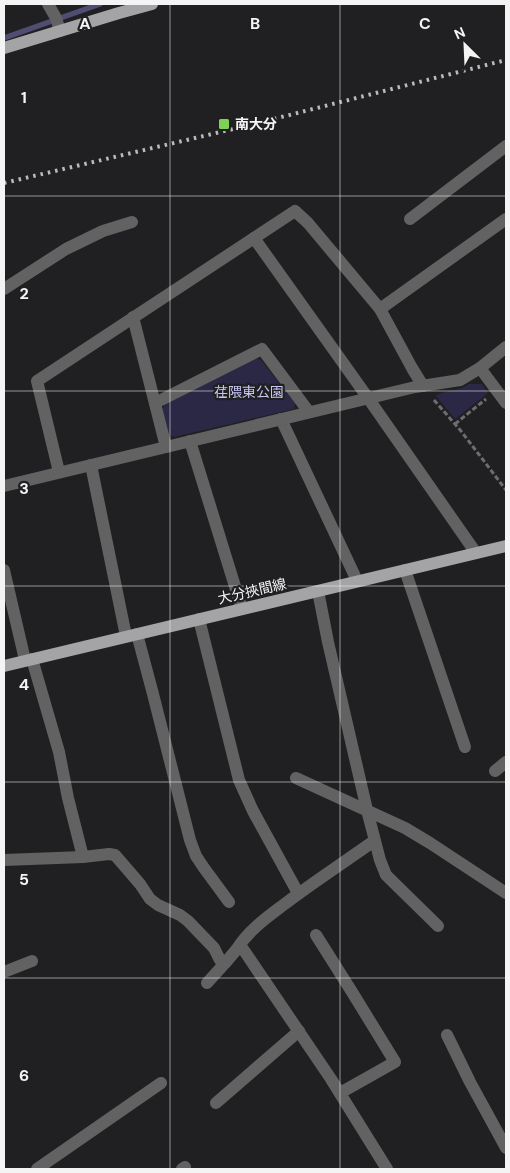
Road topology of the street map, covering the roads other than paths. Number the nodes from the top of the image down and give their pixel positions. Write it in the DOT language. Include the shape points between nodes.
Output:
graph roads {
  1 [pos="48,4"];
  2 [pos="152,4"];
  3 [pos="60,31"];
  4 [pos="4,48"];
  5 [pos="506,146"];
  6 [pos="410,219"];
  7 [pos="506,220"];
  8 [pos="132,222"];
  9 [pos="254,238"];
  10 [pos="4,289"];
  11 [pos="380,308"];
  12 [pos="133,317"];
  13 [pos="506,347"];
  14 [pos="480,368"];
  15 [pos="423,386"];
  16 [pos="368,398"];
  17 [pos="155,403"];
  18 [pos="506,403"];
  19 [pos="309,412"];
  20 [pos="281,420"];
  21 [pos="190,441"];
  22 [pos="166,447"];
  23 [pos="91,465"];
  24 [pos="60,472"];
  25 [pos="4,486"];
  26 [pos="506,546"];
  27 [pos="476,553"];
  28 [pos="4,570"];
  29 [pos="405,570"];
  30 [pos="357,581"];
  31 [pos="318,591"];
  32 [pos="242,609"];
  33 [pos="199,619"];
  34 [pos="132,635"];
  35 [pos="29,660"];
  36 [pos="4,666"];
  37 [pos="465,747"];
  38 [pos="506,762"];
  39 [pos="495,770"];
  40 [pos="296,778"];
  41 [pos="367,810"];
  42 [pos="374,842"];
  43 [pos="83,856"];
  44 [pos="4,860"];
  45 [pos="298,893"];
  46 [pos="506,893"];
  47 [pos="230,902"];
  48 [pos="438,926"];
  49 [pos="316,935"];
  50 [pos="237,948"];
  51 [pos="32,961"];
  52 [pos="226,962"];
  53 [pos="4,972"];
  54 [pos="207,983"];
  55 [pos="299,1031"];
  56 [pos="447,1035"];
  57 [pos="161,1083"];
  58 [pos="340,1094"];
  59 [pos="216,1103"];
  60 [pos="506,1148"];
  61 [pos="38,1169"];
  62 [pos="387,1169"];
  1 -- 3 [label="street"];
  2 -- 3 [label="main road"];
  3 -- 4 [label="main road"];
  5 -- 6 [label="street"];
  7 -- 11 [label="street"];
  8 -- 10 [label="street" via="103,231 66,249"];
  9 -- 11 [label="street" via="295,211"];
  9 -- 12 [label="street"];
  9 -- 16 [label="street"];
  11 -- 15 [label="street"];
  12 -- 17 [label="street"];
  12 -- 24 [label="street" via="37,380"];
  13 -- 14 [label="street"];
  14 -- 15 [label="street" via="460,380"];
  14 -- 18 [label="street"];
  15 -- 16 [label="street"];
  16 -- 19 [label="street"];
  16 -- 27 [label="street"];
  17 -- 19 [label="street" via="262,349"];
  17 -- 22 [label="street"];
  19 -- 20 [label="street"];
  20 -- 21 [label="street"];
  20 -- 30 [label="street"];
  21 -- 22 [label="street"];
  21 -- 32 [label="street"];
  22 -- 23 [label="street"];
  23 -- 24 [label="street"];
  23 -- 34 [label="street"];
  24 -- 25 [label="street"];
  26 -- 27 [label="main road, 大分挾間線"];
  27 -- 29 [label="main road, 大分挾間線"];
  28 -- 35 [label="street"];
  29 -- 30 [label="main road, 大分挾間線"];
  29 -- 37 [label="street"];
  30 -- 31 [label="main road, 大分挾間線"];
  31 -- 32 [label="main road, 大分挾間線"];
  31 -- 41 [label="street"];
  32 -- 33 [label="main road, 大分挾間線"];
  33 -- 34 [label="main road, 大分挾間線"];
  33 -- 45 [label="street" via="238,780"];
  34 -- 35 [label="main road, 大分挾間線"];
  34 -- 47 [label="street" via="153,694 190,840 196,856"];
  35 -- 36 [label="main road, 大分挾間線"];
  35 -- 43 [label="street" via="59,752"];
  38 -- 39 [label="street"];
  40 -- 41 [label="street"];
  41 -- 42 [label="street"];
  41 -- 46 [label="street" via="416,834"];
  42 -- 45 [label="street"];
  42 -- 48 [label="street" via="386,875"];
  43 -- 44 [label="street"];
  43 -- 52 [label="street" via="115,855 150,899 188,921 214,948 220,960"];
  45 -- 50 [label="street" via="264,920"];
  49 -- 58 [label="street" via="395,1062"];
  50 -- 52 [label="street"];
  50 -- 55 [label="street" via="243,949"];
  51 -- 53 [label="street"];
  52 -- 54 [label="street"];
  55 -- 58 [label="street"];
  55 -- 59 [label="street"];
  56 -- 60 [label="street"];
  57 -- 61 [label="street"];
  58 -- 62 [label="street"];
}
